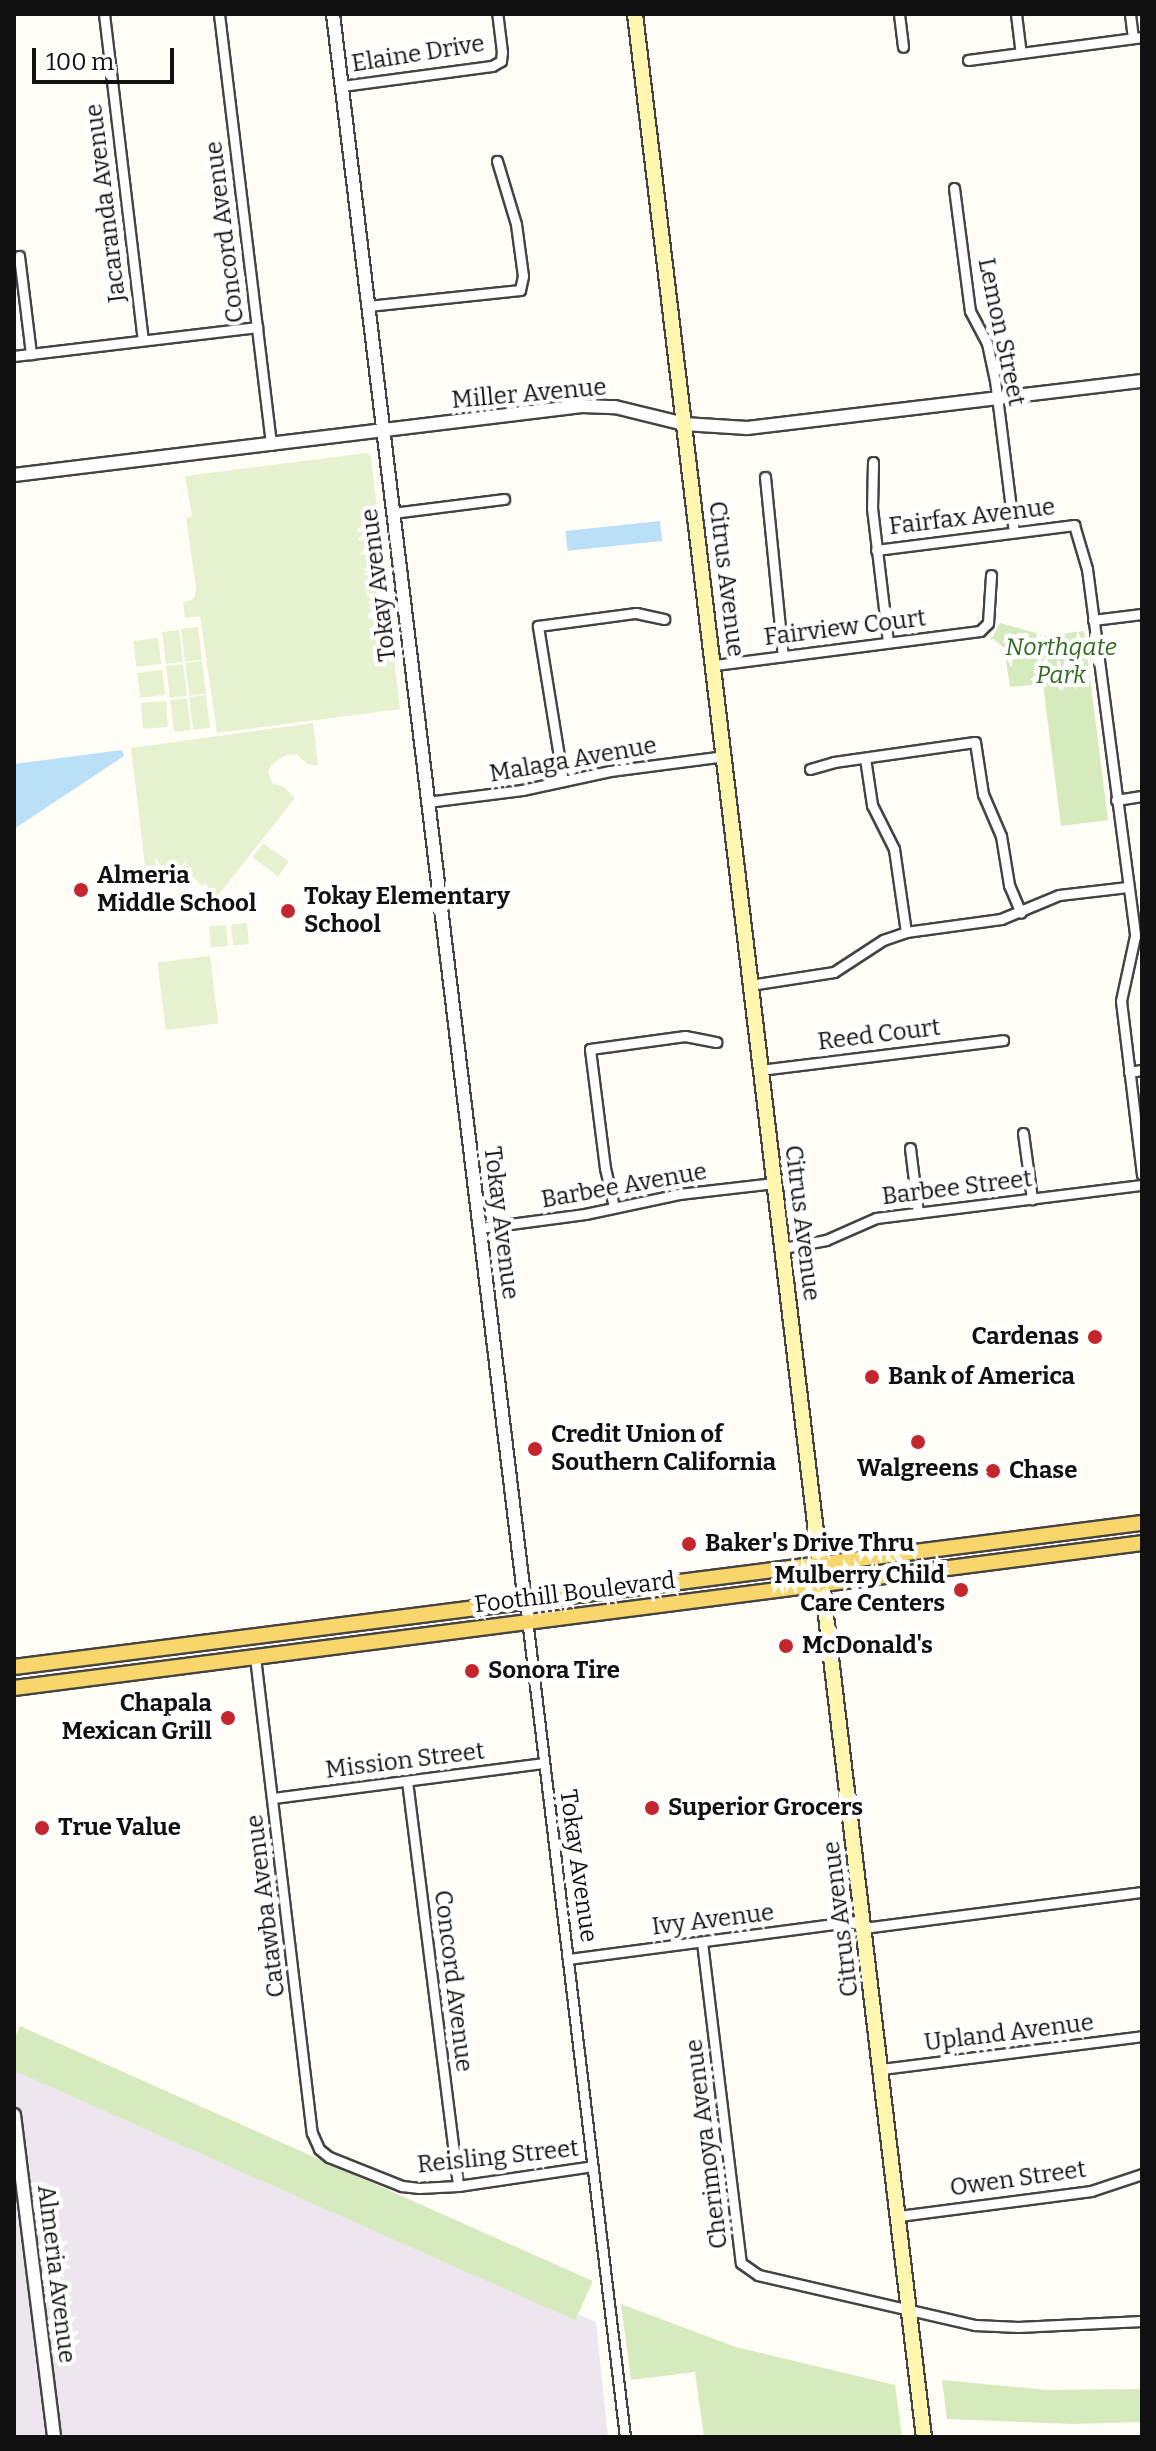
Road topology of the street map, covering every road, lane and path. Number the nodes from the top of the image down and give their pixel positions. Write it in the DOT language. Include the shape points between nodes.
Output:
graph roads {
  1 [pos="104,14"];
  2 [pos="219,14"];
  3 [pos="333,14"];
  4 [pos="497,14"];
  5 [pos="635,14"];
  6 [pos="899,14"];
  7 [pos="1016,14"];
  8 [pos="1130,14"];
  9 [pos="1138,38"];
  10 [pos="903,47"];
  11 [pos="1021,53"];
  12 [pos="968,60"];
  13 [pos="342,86"];
  14 [pos="497,161"];
  15 [pos="954,188"];
  16 [pos="19,256"];
  17 [pos="368,306"];
  18 [pos="257,327"];
  19 [pos="143,340"];
  20 [pos="31,354"];
  21 [pos="14,356"];
  22 [pos="1142,381"];
  23 [pos="997,399"];
  24 [pos="684,424"];
  25 [pos="384,432"];
  26 [pos="271,445"];
  27 [pos="873,462"];
  28 [pos="14,475"];
  29 [pos="765,477"];
  30 [pos="504,499"];
  31 [pos="393,513"];
  32 [pos="1014,532"];
  33 [pos="876,550"];
  34 [pos="991,575"];
  35 [pos="1142,614"];
  36 [pos="664,619"];
  37 [pos="1093,620"];
  38 [pos="888,642"];
  39 [pos="783,656"];
  40 [pos="715,665"];
  41 [pos="725,756"];
  42 [pos="865,758"];
  43 [pos="810,769"];
  44 [pos="563,781"];
  45 [pos="1142,796"];
  46 [pos="1116,800"];
  47 [pos="427,802"];
  48 [pos="1128,887"];
  49 [pos="1021,913"];
  50 [pos="906,932"];
  51 [pos="750,985"];
  52 [pos="1003,1040"];
  53 [pos="716,1042"];
  54 [pos="760,1070"];
  55 [pos="1142,1070"];
  56 [pos="1129,1072"];
  57 [pos="1023,1133"];
  58 [pos="910,1148"];
  59 [pos="1142,1175"];
  60 [pos="774,1183"];
  61 [pos="1142,1185"];
  62 [pos="1032,1199"];
  63 [pos="614,1207"];
  64 [pos="918,1213"];
  65 [pos="480,1228"];
  66 [pos="783,1248"];
  67 [pos="1142,1523"];
  68 [pos="1142,1533"];
  69 [pos="1142,1543"];
  70 [pos="1063,1553"];
  71 [pos="822,1566"];
  72 [pos="824,1583"];
  73 [pos="525,1602"];
  74 [pos="527,1621"];
  75 [pos="255,1657"];
  76 [pos="14,1667"];
  77 [pos="14,1688"];
  78 [pos="542,1763"];
  79 [pos="407,1781"];
  80 [pos="274,1798"];
  81 [pos="1142,1892"];
  82 [pos="864,1924"];
  83 [pos="702,1942"];
  84 [pos="568,1959"];
  85 [pos="1142,2036"];
  86 [pos="882,2069"];
  87 [pos="14,2115"];
  88 [pos="319,2149"];
  89 [pos="593,2166"];
  90 [pos="1142,2174"];
  91 [pos="458,2186"];
  92 [pos="899,2216"];
  93 [pos="908,2310"];
  94 [pos="1142,2321"];
  95 [pos="54,2437"];
  96 [pos="625,2437"];
  97 [pos="924,2437"];
  1 -- 19 [label="street, Jacaranda Avenue"];
  2 -- 18 [label="street, Concord Avenue"];
  3 -- 13 [label="street, Tokay Avenue"];
  4 -- 13 [label="street, Elaine Drive" via="501,61 492,66"];
  5 -- 24 [label="main road, Citrus Avenue"];
  6 -- 10 [label="street"];
  7 -- 11 [label="street"];
  8 -- 9 [label="street"];
  9 -- 11 [label="street"];
  11 -- 12 [label="street"];
  13 -- 17 [label="street, Tokay Avenue"];
  14 -- 17 [label="street" via="516,224 520,290"];
  15 -- 23 [label="street, Lemon Street" via="970,311 987,343"];
  16 -- 20 [label="street"];
  17 -- 25 [label="street, Tokay Avenue"];
  18 -- 19 [label="street"];
  18 -- 26 [label="street, Concord Avenue"];
  19 -- 20 [label="street"];
  20 -- 21 [label="street"];
  22 -- 23 [label="street, Miller Avenue"];
  23 -- 24 [label="street, Miller Avenue" via="747,428"];
  23 -- 32 [label="street, Lemon Street"];
  24 -- 25 [label="street, Miller Avenue" via="615,407 582,406"];
  24 -- 40 [label="main road, Citrus Avenue"];
  25 -- 26 [label="street, Miller Avenue"];
  25 -- 31 [label="street, Tokay Avenue"];
  26 -- 28 [label="street, Miller Avenue"];
  27 -- 33 [label="street"];
  29 -- 39 [label="street"];
  30 -- 31 [label="street"];
  31 -- 47 [label="street, Tokay Avenue"];
  32 -- 33 [label="street, Fairfax Avenue"];
  32 -- 37 [label="street, Fairfax Avenue" via="1074,525 1087,569"];
  33 -- 38 [label="street"];
  34 -- 38 [label="street, Fairview Court" via="988,623 980,631"];
  35 -- 37 [label="street"];
  36 -- 44 [label="street" via="636,613 538,626"];
  37 -- 46 [label="street"];
  38 -- 39 [label="street, Fairview Court"];
  39 -- 40 [label="street, Fairview Court"];
  40 -- 41 [label="main road, Citrus Avenue"];
  41 -- 44 [label="street, Malaga Avenue"];
  41 -- 51 [label="main road, Citrus Avenue"];
  42 -- 43 [label="street"];
  42 -- 49 [label="street" via="975,742 983,794 1001,836 1009,885"];
  42 -- 50 [label="street" via="872,805 894,849"];
  44 -- 47 [label="street, Malaga Avenue"];
  45 -- 46 [label="street"];
  46 -- 48 [label="street"];
  47 -- 65 [label="street, Tokay Avenue"];
  48 -- 49 [label="street" via="1059,895"];
  48 -- 56 [label="street" via="1135,936 1121,1001"];
  49 -- 50 [label="street"];
  50 -- 51 [label="street" via="883,940 834,972"];
  51 -- 54 [label="main road, Citrus Avenue"];
  52 -- 54 [label="street, Reed Court"];
  53 -- 63 [label="street" via="685,1036 590,1049"];
  54 -- 60 [label="main road, Citrus Avenue"];
  55 -- 56 [label="street"];
  56 -- 59 [label="street"];
  57 -- 62 [label="street"];
  58 -- 64 [label="street"];
  60 -- 63 [label="street, Barbee Avenue"];
  60 -- 66 [label="main road, Citrus Avenue"];
  61 -- 62 [label="street, Barbee Street"];
  62 -- 64 [label="street, Barbee Street"];
  63 -- 65 [label="street, Barbee Avenue"];
  64 -- 66 [label="street, Barbee Street" via="876,1218 826,1240"];
  65 -- 73 [label="street, Tokay Avenue"];
  66 -- 71 [label="main road, Citrus Avenue"];
  67 -- 71 [label="main road, Foothill Boulevard"];
  68 -- 70 [label="main road" via="1077,1542"];
  69 -- 70 [label="main road, Foothill Boulevard"];
  70 -- 72 [label="main road, Foothill Boulevard"];
  71 -- 72 [label="main road, Citrus Avenue"];
  71 -- 73 [label="main road, Foothill Boulevard"];
  72 -- 74 [label="main road, Foothill Boulevard"];
  72 -- 82 [label="main road, Citrus Avenue"];
  73 -- 74 [label="street, Tokay Avenue"];
  73 -- 76 [label="main road, Foothill Boulevard"];
  74 -- 75 [label="main road, Foothill Boulevard"];
  74 -- 78 [label="street, Tokay Avenue"];
  75 -- 77 [label="main road, Foothill Boulevard"];
  75 -- 80 [label="street, Catawba Avenue"];
  78 -- 79 [label="street, Mission Street"];
  78 -- 84 [label="street, Tokay Avenue"];
  79 -- 80 [label="street, Mission Street"];
  79 -- 91 [label="street, Concord Avenue"];
  80 -- 88 [label="street, Catawba Avenue" via="312,2133"];
  81 -- 82 [label="street, Ivy Avenue"];
  82 -- 83 [label="street, Ivy Avenue"];
  82 -- 86 [label="main road, Citrus Avenue"];
  83 -- 84 [label="street, Ivy Avenue"];
  83 -- 93 [label="street, Cherimoya Avenue" via="741,2263 758,2275"];
  84 -- 89 [label="street, Tokay Avenue"];
  85 -- 86 [label="street, Upland Avenue"];
  86 -- 92 [label="main road, Citrus Avenue"];
  87 -- 95 [label="street, Almeria Avenue"];
  88 -- 91 [label="street, Reisling Street" via="402,2186"];
  89 -- 91 [label="street, Reisling Street"];
  89 -- 96 [label="street, Tokay Avenue"];
  90 -- 92 [label="street, Owen Street" via="1091,2191"];
  92 -- 93 [label="main road, Citrus Avenue"];
  93 -- 94 [label="street, Cherimoya Avenue" via="993,2327"];
  93 -- 97 [label="main road, Citrus Avenue"];
}
